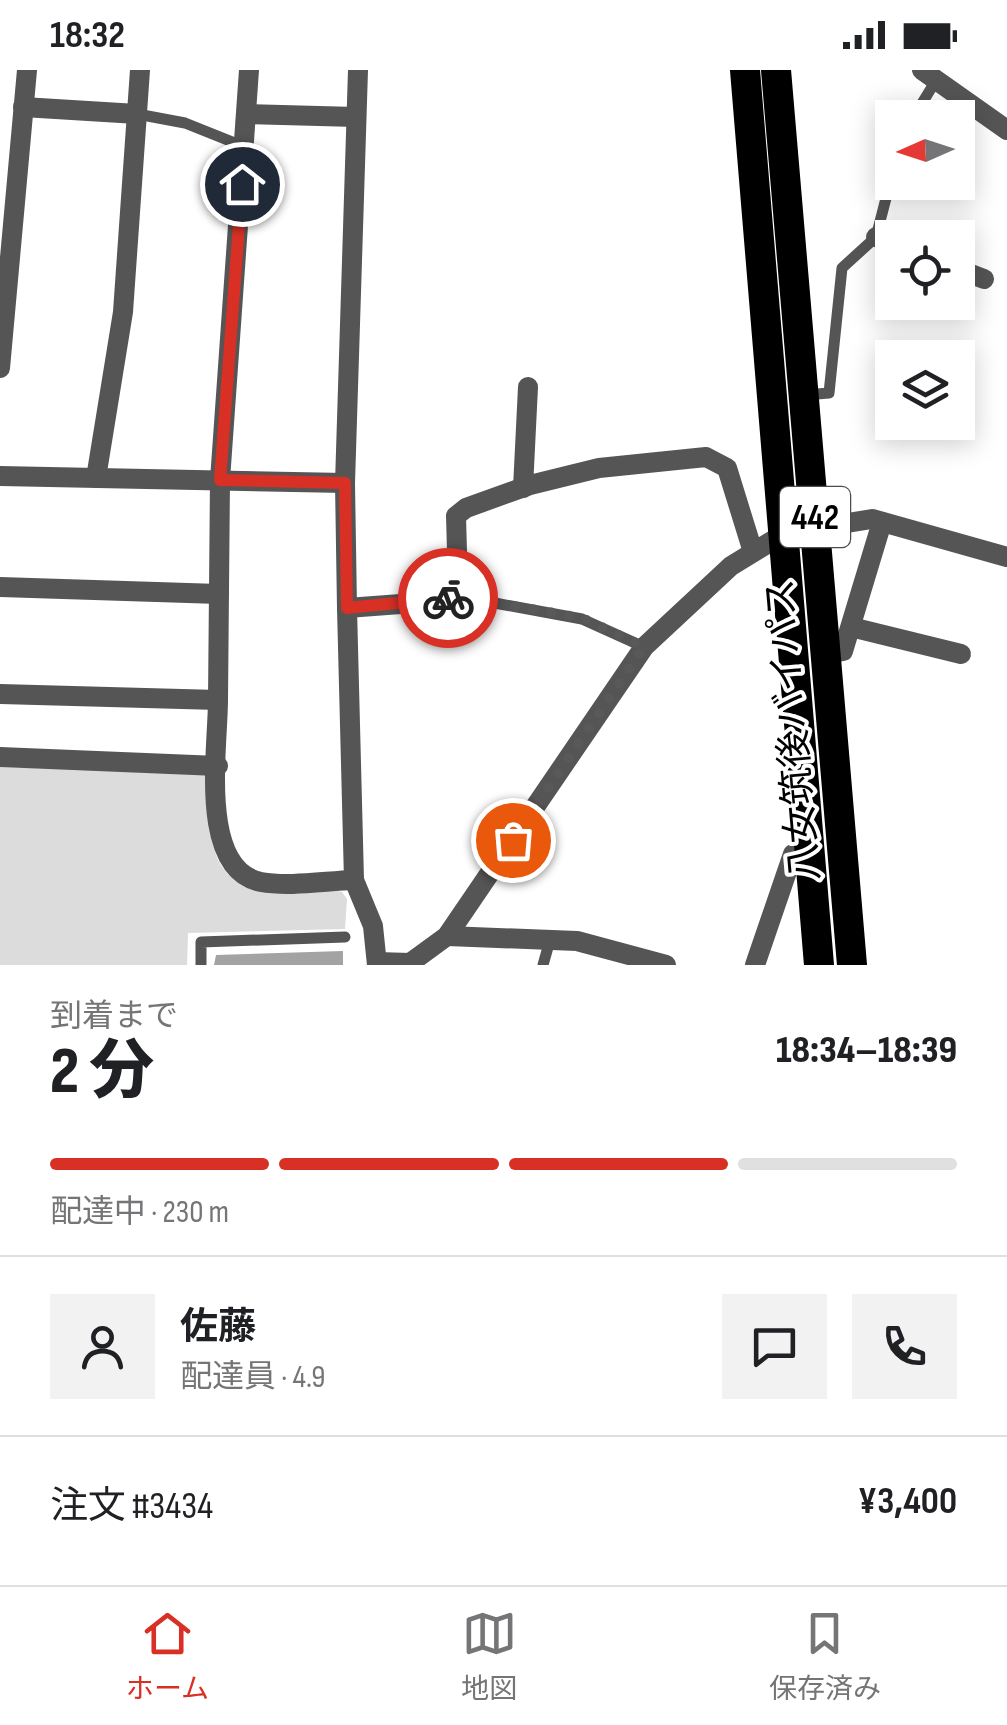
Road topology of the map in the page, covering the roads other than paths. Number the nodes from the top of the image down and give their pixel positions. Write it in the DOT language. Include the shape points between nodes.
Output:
graph roads {
  1 [pos="28,70"];
  2 [pos="140,70"];
  3 [pos="249,70"];
  4 [pos="358,70"];
  5 [pos="746,70"];
  6 [pos="776,70"];
  7 [pos="928,76"];
  8 [pos="919,100"];
  9 [pos="22,108"];
  10 [pos="137,114"];
  11 [pos="248,114"];
  12 [pos="356,117"];
  13 [pos="1007,130"];
  14 [pos="245,147"];
  15 [pos="875,246"];
  16 [pos="975,276"];
  17 [pos="984,279"];
  18 [pos="0,368"];
  19 [pos="528,387"];
  20 [pos="818,394"];
  21 [pos="0,476"];
  22 [pos="96,478"];
  23 [pos="220,480"];
  24 [pos="345,483"];
  25 [pos="523,488"];
  26 [pos="882,522"];
  27 [pos="816,528"];
  28 [pos="785,533"];
  29 [pos="753,552"];
  30 [pos="1007,557"];
  31 [pos="0,588"];
  32 [pos="459,590"];
  33 [pos="219,594"];
  34 [pos="347,608"];
  35 [pos="851,627"];
  36 [pos="644,647"];
  37 [pos="838,652"];
  38 [pos="961,654"];
  39 [pos="0,694"];
  40 [pos="218,700"];
  41 [pos="0,757"];
  42 [pos="218,766"];
  43 [pos="810,851"];
  44 [pos="354,880"];
  45 [pos="447,936"];
  46 [pos="345,937"];
  47 [pos="550,940"];
  48 [pos="377,964"];
  49 [pos="201,965"];
  50 [pos="544,965"];
  51 [pos="666,965"];
  52 [pos="755,965"];
  53 [pos="820,965"];
  54 [pos="852,965"];
  1 -- 9 [label="street"];
  2 -- 10 [label="street"];
  3 -- 11 [label="street"];
  4 -- 12 [label="street"];
  5 -- 28 [label="highway, 八女筑後バイパス / 442"];
  6 -- 27 [label="highway, 八女筑後バイパス / 442"];
  7 -- 8 [label="lane"];
  7 -- 13 [label="street"];
  9 -- 10 [label="street"];
  9 -- 18 [label="street"];
  10 -- 14 [label="lane" via="185,122"];
  10 -- 22 [label="street" via="123,312"];
  11 -- 12 [label="street"];
  11 -- 14 [label="street"];
  12 -- 24 [label="street"];
  14 -- 23 [label="street"];
  15 -- 20 [label="lane" via="842,268 829,393"];
  16 -- 17 [label="street"];
  19 -- 25 [label="street"];
  21 -- 22 [label="street"];
  22 -- 23 [label="street"];
  23 -- 24 [label="street"];
  23 -- 33 [label="street"];
  24 -- 34 [label="street"];
  25 -- 29 [label="street" via="599,468 706,456 727,468"];
  25 -- 32 [label="street" via="456,516"];
  26 -- 27 [label="street"];
  26 -- 30 [label="street"];
  26 -- 35 [label="street"];
  27 -- 28 [label="street"];
  27 -- 54 [label="highway, 八女筑後バイパス / 442"];
  28 -- 29 [label="street"];
  28 -- 43 [label="highway, 八女筑後バイパス / 442"];
  29 -- 36 [label="street"];
  31 -- 33 [label="street"];
  32 -- 34 [label="street" via="441,601"];
  32 -- 36 [label="lane" via="462,597 582,618"];
  33 -- 40 [label="street"];
  34 -- 44 [label="street"];
  35 -- 37 [label="street"];
  35 -- 38 [label="street"];
  36 -- 45 [label="street"];
  39 -- 40 [label="street"];
  40 -- 42 [label="street"];
  41 -- 42 [label="street"];
  42 -- 44 [label="street" via="217,836 230,864 258,882"];
  43 -- 52 [label="street" via="793,854"];
  43 -- 53 [label="highway, 八女筑後バイパス / 442"];
  44 -- 48 [label="street" via="373,926"];
  45 -- 47 [label="street"];
  45 -- 48 [label="street" via="410,963"];
  46 -- 49 [label="lane" via="200,942"];
  47 -- 50 [label="lane"];
  47 -- 51 [label="street"];
}
